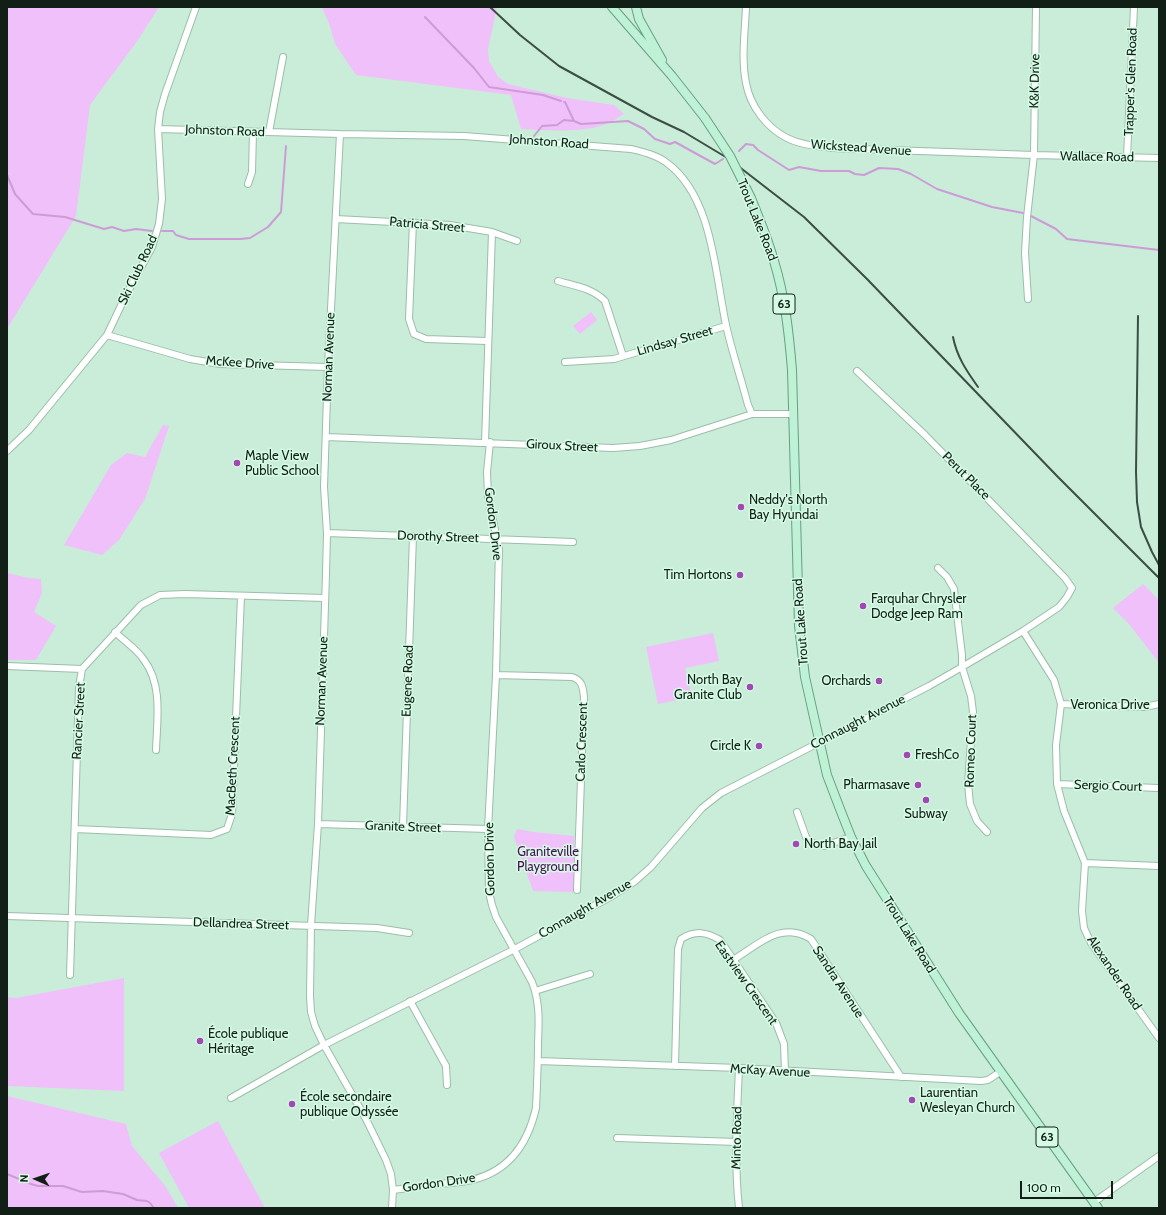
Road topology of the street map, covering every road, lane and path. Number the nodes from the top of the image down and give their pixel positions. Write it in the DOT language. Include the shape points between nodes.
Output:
graph roads {
  1 [pos="196,7"];
  2 [pos="612,7"];
  3 [pos="636,7"];
  4 [pos="746,7"];
  5 [pos="1036,7"];
  6 [pos="1134,7"];
  7 [pos="283,57"];
  8 [pos="672,76"];
  9 [pos="158,129"];
  10 [pos="253,132"];
  11 [pos="269,132"];
  12 [pos="340,134"];
  13 [pos="1034,156"];
  14 [pos="1127,157"];
  15 [pos="1159,158"];
  16 [pos="248,184"];
  17 [pos="336,219"];
  18 [pos="413,222"];
  19 [pos="492,232"];
  20 [pos="517,241"];
  21 [pos="558,281"];
  22 [pos="1028,299"];
  23 [pos="726,326"];
  24 [pos="108,335"];
  25 [pos="487,341"];
  26 [pos="623,356"];
  27 [pos="565,362"];
  28 [pos="328,366"];
  29 [pos="857,371"];
  30 [pos="752,414"];
  31 [pos="792,414"];
  32 [pos="326,437"];
  33 [pos="487,442"];
  34 [pos="7,451"];
  35 [pos="326,532"];
  36 [pos="413,536"];
  37 [pos="497,539"];
  38 [pos="573,542"];
  39 [pos="938,568"];
  40 [pos="1071,586"];
  41 [pos="241,596"];
  42 [pos="325,598"];
  43 [pos="1023,631"];
  44 [pos="115,632"];
  45 [pos="7,666"];
  46 [pos="962,667"];
  47 [pos="82,669"];
  48 [pos="496,675"];
  49 [pos="1061,704"];
  50 [pos="1159,704"];
  51 [pos="819,742"];
  52 [pos="156,750"];
  53 [pos="1058,784"];
  54 [pos="1158,788"];
  55 [pos="796,812"];
  56 [pos="318,824"];
  57 [pos="403,826"];
  58 [pos="75,829"];
  59 [pos="488,829"];
  60 [pos="987,832"];
  61 [pos="851,837"];
  62 [pos="1085,863"];
  63 [pos="1159,866"];
  64 [pos="577,890"];
  65 [pos="7,916"];
  66 [pos="72,919"];
  67 [pos="311,925"];
  68 [pos="409,933"];
  69 [pos="513,950"];
  70 [pos="733,960"];
  71 [pos="590,974"];
  72 [pos="70,975"];
  73 [pos="535,990"];
  74 [pos="410,1001"];
  75 [pos="1159,1038"];
  76 [pos="324,1045"];
  77 [pos="538,1061"];
  78 [pos="675,1066"];
  79 [pos="739,1068"];
  80 [pos="785,1072"];
  81 [pos="1000,1072"];
  82 [pos="900,1077"];
  83 [pos="447,1085"];
  84 [pos="231,1098"];
  85 [pos="616,1138"];
  86 [pos="736,1142"];
  87 [pos="1159,1156"];
  88 [pos="393,1190"];
  89 [pos="1096,1205"];
  90 [pos="392,1208"];
  91 [pos="739,1208"];
  1 -- 9 [label="street, Ski Club Road" via="165,94"];
  2 -- 8 [label="main road, Trout Lake Road / 63"];
  3 -- 8 [label="main road" via="639,19"];
  4 -- 13 [label="street, Wickstead Avenue" via="746,84 756,110 774,129 788,138 809,146 832,148"];
  5 -- 13 [label="street, K&K Drive"];
  6 -- 14 [label="street, Trapper's Glen Road"];
  7 -- 11 [label="street"];
  8 -- 31 [label="main road, Trout Lake Road / 63, bridge" via="730,156 767,237 781,286 789,332"];
  9 -- 10 [label="street, Johnston Road"];
  9 -- 24 [label="street, Ski Club Road" via="162,199 159,224 152,247"];
  10 -- 11 [label="street, Johnston Road"];
  10 -- 16 [label="street" via="252,172"];
  11 -- 12 [label="street, Johnston Road"];
  12 -- 17 [label="street, Norman Avenue"];
  12 -- 23 [label="street, Johnston Road" via="464,136 631,149 651,154 667,162 680,175 699,206 710,241"];
  13 -- 14 [label="street, Wallace Road"];
  13 -- 22 [label="street, K&K Drive" via="1025,253"];
  14 -- 15 [label="street, Wallace Road"];
  17 -- 18 [label="street, Patricia Street"];
  17 -- 28 [label="street, Norman Avenue"];
  18 -- 19 [label="street, Patricia Street"];
  18 -- 25 [label="street" via="409,319 414,334 426,338"];
  19 -- 20 [label="street, Patricia Street"];
  19 -- 25 [label="street, Gordon Drive"];
  21 -- 26 [label="street" via="591,290 605,301"];
  23 -- 26 [label="street, Lindsay Street"];
  23 -- 30 [label="street, Johnston Road"];
  24 -- 28 [label="street, McKee Drive" via="190,359 220,364"];
  24 -- 34 [label="street, Ski Club Road" via="29,430"];
  25 -- 33 [label="street, Gordon Drive"];
  26 -- 27 [label="street, Lindsay Street" via="614,359"];
  28 -- 32 [label="street, Norman Avenue"];
  29 -- 40 [label="street, Perut Place" via="931,441"];
  30 -- 31 [label="street, Giroux Street"];
  30 -- 33 [label="street, Giroux Street" via="672,440 640,446 613,448"];
  31 -- 51 [label="main road, Trout Lake Road" via="799,626 805,677"];
  32 -- 33 [label="street, Giroux Street"];
  32 -- 35 [label="street, Norman Avenue"];
  33 -- 37 [label="street, Gordon Drive" via="488,496"];
  35 -- 36 [label="street, Dorothy Street"];
  35 -- 42 [label="street, Norman Avenue"];
  36 -- 37 [label="street, Dorothy Street"];
  36 -- 57 [label="street, Eugene Road"];
  37 -- 38 [label="street, Dorothy Street"];
  37 -- 48 [label="street, Gordon Drive" via="499,549"];
  39 -- 46 [label="street, Romeo Court" via="954,589"];
  40 -- 43 [label="street, Connaught Avenue" via="1059,607"];
  41 -- 42 [label="street, Rancier Street"];
  41 -- 44 [label="street, Rancier Street" via="160,595 141,604"];
  41 -- 58 [label="street, MacBeth Crescent" via="232,814 227,829 211,835"];
  42 -- 56 [label="street, Norman Avenue"];
  43 -- 46 [label="street, Connaught Avenue"];
  43 -- 49 [label="street, Alexander Road" via="1054,680"];
  44 -- 47 [label="street, Rancier Street"];
  44 -- 52 [label="street" via="144,658 153,674 157,692"];
  45 -- 47 [label="street"];
  46 -- 51 [label="street, Connaught Avenue"];
  46 -- 60 [label="street, Romeo Court" via="973,712 968,784 970,804 977,821"];
  47 -- 58 [label="street, Rancier Street"];
  48 -- 59 [label="street, Gordon Drive"];
  48 -- 64 [label="street, Carlo Crescent" via="572,677 582,683 584,697"];
  49 -- 50 [label="street, Veronica Drive" via="1145,707"];
  49 -- 53 [label="street, Alexander Road" via="1056,745"];
  51 -- 61 [label="main road, Trout Lake Road" via="828,775"];
  51 -- 69 [label="street, Connaught Avenue" via="721,793 702,808 651,867 634,882"];
  53 -- 54 [label="street, Sergio Court"];
  53 -- 62 [label="street, Alexander Road" via="1064,811"];
  55 -- 61 [label="street" via="810,842 824,846"];
  56 -- 57 [label="street, Granite Street"];
  56 -- 67 [label="street, Norman Avenue"];
  57 -- 59 [label="street, Granite Street"];
  58 -- 66 [label="street, Rancier Street"];
  59 -- 69 [label="street, Gordon Drive" via="492,905"];
  61 -- 81 [label="main road, Trout Lake Road" via="910,937"];
  62 -- 63 [label="street"];
  62 -- 75 [label="street, Alexander Road" via="1082,911 1084,928 1091,943"];
  65 -- 66 [label="street, Dellandrea Street"];
  66 -- 67 [label="street, Dellandrea Street"];
  66 -- 72 [label="street, Rancier Street"];
  67 -- 68 [label="street, Dellandrea Street" via="377,928"];
  67 -- 76 [label="street, Norman Avenue" via="310,996 315,1026"];
  69 -- 73 [label="street, Gordon Drive"];
  69 -- 74 [label="street, Connaught Avenue"];
  70 -- 78 [label="street, Eastview Crescent" via="720,940 711,935 690,934 681,940 678,949"];
  70 -- 80 [label="street, Eastview Crescent" via="776,1023 784,1044"];
  70 -- 82 [label="street, Sandra Avenue" via="782,932 802,934 811,939"];
  71 -- 73 [label="street"];
  73 -- 77 [label="street, Gordon Drive" via="538,1011"];
  74 -- 76 [label="street, Connaught Avenue"];
  74 -- 83 [label="street" via="446,1066"];
  76 -- 84 [label="street, Connaught Avenue"];
  76 -- 88 [label="street, Norman Avenue" via="386,1160"];
  77 -- 78 [label="street, McKay Avenue"];
  77 -- 88 [label="street, Gordon Drive" via="533,1122 528,1136 514,1156 490,1173 473,1180"];
  78 -- 79 [label="street, McKay Avenue"];
  79 -- 80 [label="street, McKay Avenue"];
  79 -- 86 [label="street, Minto Road"];
  80 -- 82 [label="street, McKay Avenue"];
  81 -- 82 [label="street, McKay Avenue" via="988,1080 981,1081"];
  81 -- 89 [label="main road, Trout Lake Road / 63"];
  85 -- 86 [label="street"];
  86 -- 91 [label="street, Minto Road"];
  87 -- 89 [label="street"];
  88 -- 90 [label="street, Norman Avenue"];
}
